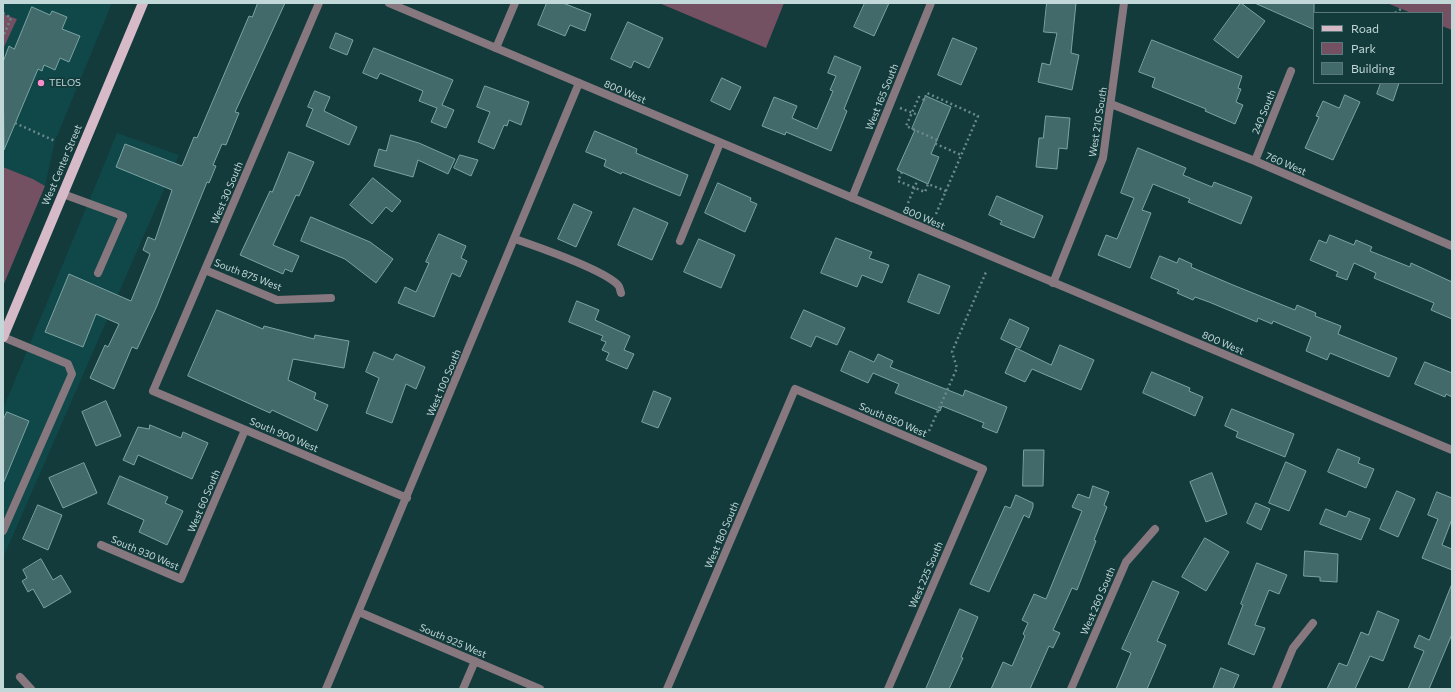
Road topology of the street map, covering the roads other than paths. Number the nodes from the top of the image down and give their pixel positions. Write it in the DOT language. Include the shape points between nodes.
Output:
graph roads {
  1 [pos="143,3"];
  2 [pos="320,3"];
  3 [pos="389,3"];
  4 [pos="515,3"];
  5 [pos="931,3"];
  6 [pos="1124,3"];
  7 [pos="496,48"];
  8 [pos="1291,71"];
  9 [pos="579,83"];
  10 [pos="1111,104"];
  11 [pos="720,143"];
  12 [pos="1255,161"];
  13 [pos="63,194"];
  14 [pos="852,198"];
  15 [pos="515,238"];
  16 [pos="680,241"];
  17 [pos="1452,246"];
  18 [pos="205,270"];
  19 [pos="98,273"];
  20 [pos="1053,283"];
  21 [pos="621,293"];
  22 [pos="331,298"];
  23 [pos="3,337"];
  24 [pos="795,389"];
  25 [pos="153,391"];
  26 [pos="245,430"];
  27 [pos="1452,450"];
  28 [pos="983,469"];
  29 [pos="407,498"];
  30 [pos="1155,529"];
  31 [pos="3,531"];
  32 [pos="101,545"];
  33 [pos="181,579"];
  34 [pos="359,612"];
  35 [pos="1313,623"];
  36 [pos="475,661"];
  37 [pos="20,677"];
  38 [pos="31,689"];
  39 [pos="326,689"];
  40 [pos="463,689"];
  41 [pos="540,689"];
  42 [pos="667,689"];
  43 [pos="888,689"];
  44 [pos="1072,689"];
  45 [pos="1276,689"];
  1 -- 13 [label="main road, West Center Street"];
  2 -- 18 [label="street, West 30 South"];
  3 -- 7 [label="street, 800 West"];
  4 -- 7 [label="street"];
  5 -- 14 [label="street, West 165 South"];
  6 -- 10 [label="street, West 210 South"];
  7 -- 9 [label="street, 800 West"];
  8 -- 12 [label="street, 240 South"];
  9 -- 11 [label="street, 800 West"];
  9 -- 15 [label="street, West 100 South"];
  10 -- 12 [label="street, 760 West"];
  10 -- 20 [label="street, West 210 South" via="1103,158"];
  11 -- 14 [label="street, 800 West"];
  11 -- 16 [label="street"];
  12 -- 17 [label="street, 760 West"];
  13 -- 19 [label="street" via="123,216"];
  13 -- 23 [label="main road, West Center Street"];
  14 -- 20 [label="street, 800 West"];
  15 -- 21 [label="street" via="601,274 616,283"];
  15 -- 29 [label="street, West 100 South"];
  18 -- 22 [label="street, South 875 West" via="277,300"];
  18 -- 25 [label="street, West 30 South"];
  20 -- 27 [label="street, 800 West"];
  23 -- 31 [label="street" via="68,364 72,374"];
  24 -- 28 [label="street, South 850 West"];
  24 -- 42 [label="street, West 180 South"];
  25 -- 26 [label="street, South 900 West"];
  26 -- 29 [label="street, South 900 West"];
  26 -- 33 [label="street, West 60 South"];
  28 -- 43 [label="street, West 225 South"];
  29 -- 34 [label="street, West 100 South"];
  30 -- 44 [label="street, West 260 South" via="1126,562"];
  32 -- 33 [label="street, South 930 West"];
  34 -- 36 [label="street, South 925 West"];
  34 -- 39 [label="street, West 100 South"];
  35 -- 45 [label="street" via="1293,648"];
  36 -- 40 [label="street"];
  36 -- 41 [label="street, South 925 West"];
  37 -- 38 [label="street"];
}
